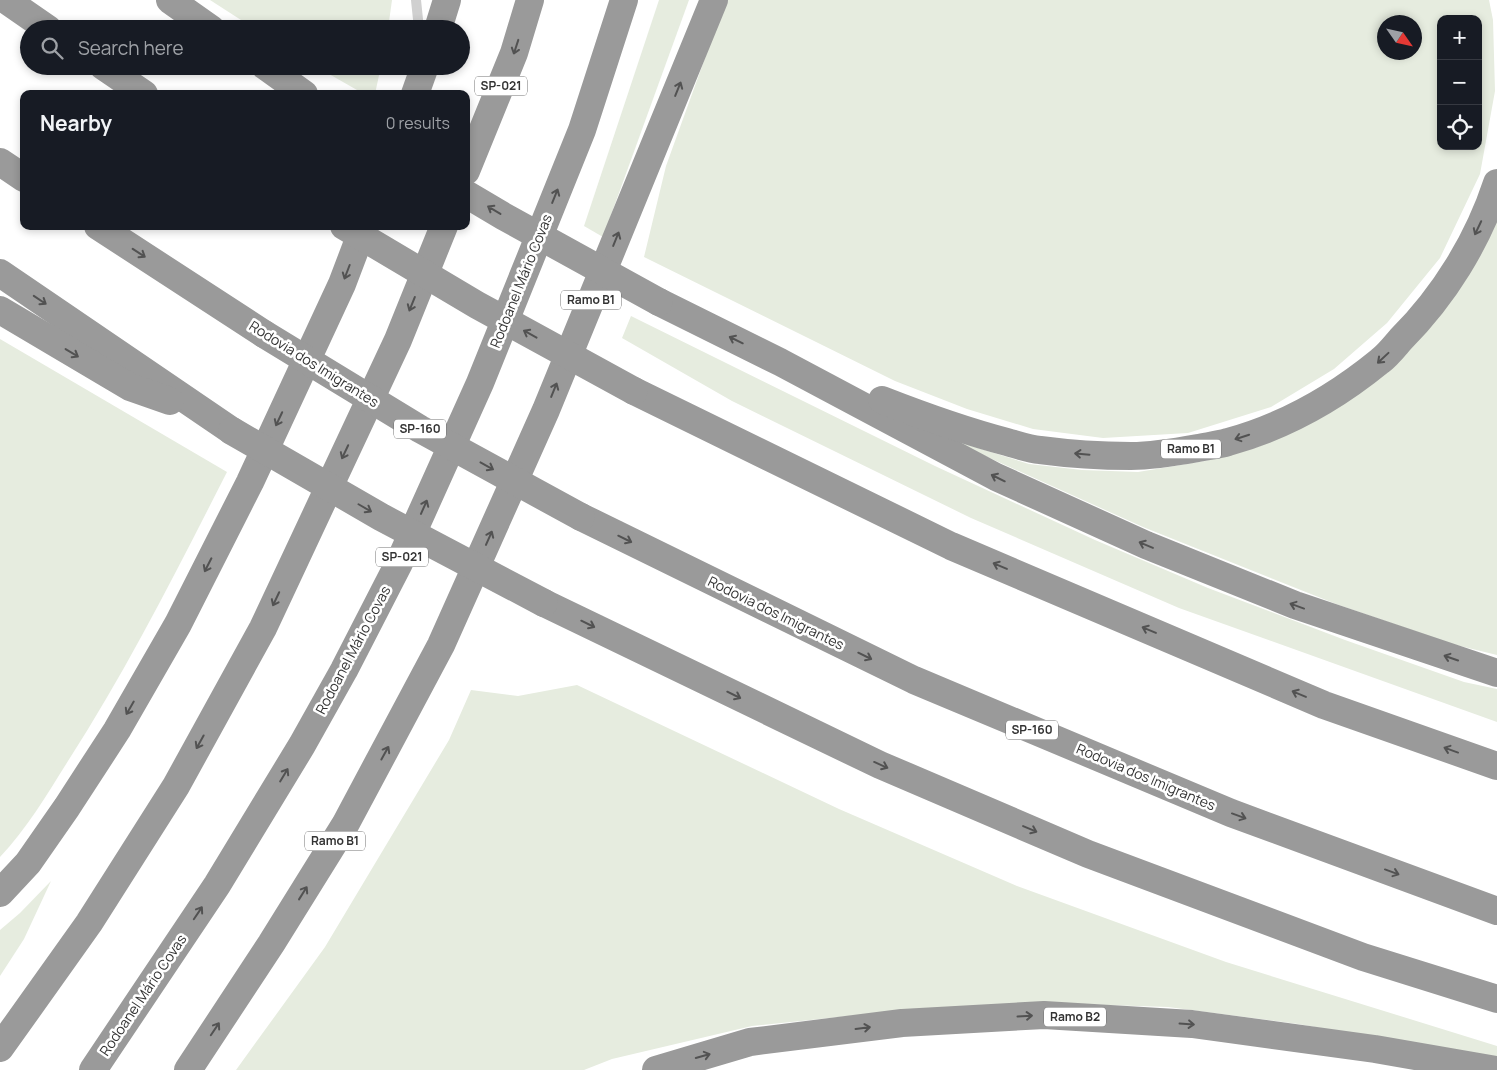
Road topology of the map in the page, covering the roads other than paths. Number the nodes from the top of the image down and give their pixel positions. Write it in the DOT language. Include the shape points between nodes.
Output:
graph roads {
  1 [pos="6,0"];
  2 [pos="170,0"];
  3 [pos="416,0"];
  4 [pos="447,0"];
  5 [pos="530,0"];
  6 [pos="624,0"];
  7 [pos="714,0"];
  8 [pos="35,20"];
  9 [pos="198,20"];
  10 [pos="418,20"];
  11 [pos="441,20"];
  12 [pos="116,75"];
  13 [pos="278,75"];
  14 [pos="138,90"];
  15 [pos="298,90"];
  16 [pos="470,161"];
  17 [pos="0,162"];
  18 [pos="20,175"];
  19 [pos="1497,183"];
  20 [pos="470,196"];
  21 [pos="104,230"];
  22 [pos="351,230"];
  23 [pos="362,230"];
  24 [pos="442,230"];
  25 [pos="0,273"];
  26 [pos="0,310"];
  27 [pos="780,362"];
  28 [pos="207,414"];
  29 [pos="1497,673"];
  30 [pos="1497,766"];
  31 [pos="0,893"];
  32 [pos="1497,911"];
  33 [pos="1497,999"];
  34 [pos="0,1048"];
  35 [pos="93,1070"];
  36 [pos="188,1070"];
  37 [pos="656,1070"];
  38 [pos="1496,1070"];
  1 -- 8 [label="highway"];
  2 -- 9 [label="highway"];
  3 -- 10 [label="lane"];
  4 -- 11 [label="highway"];
  5 -- 16 [label="highway, SP-021, one-way" via="514,52"];
  35 -- 6 [label="highway, Rodoanel Mário Covas / SP-021, one-way" via="217,885 287,770 344,670 399,563 480,383 582,130"];
  36 -- 7 [label="highway, Ramo B1, one-way" via="345,825 442,645 546,410"];
  12 -- 14 [label="highway"];
  13 -- 15 [label="highway"];
  17 -- 18 [label="highway"];
  19 -- 27 [label="highway, Ramo B1, one-way" via="1472,242 1453,275 1410,330 1381,360 1349,385 1316,404 1270,428 1227,442 1167,454 1132,456 1039,450 981,435"];
  27 -- 20 [label="highway, one-way, bridge" via="659,302"];
  21 -- 32 [label="highway, Rodovia dos Imigrantes / SP-160, one-way, bridge" via="264,334 420,429 581,517 923,684 1231,813"];
  30 -- 22 [label="highway, one-way, bridge" via="1324,705 952,546 634,391 477,305"];
  23 -- 31 [label="highway, one-way" via="342,284 254,473 178,624 117,730 67,807 28,863"];
  24 -- 34 [label="highway, one-way" via="398,340 258,636 171,794 89,923"];
  25 -- 28 [label="highway, one-way"];
  26 -- 28 [label="highway, one-way" via="130,387"];
  29 -- 27 [label="highway, one-way" via="1295,605 1146,545 996,477"];
  28 -- 33 [label="highway, one-way, bridge" via="381,517 544,603 880,765 1088,854 1363,957"];
  37 -- 38 [label="highway, Ramo B2, one-way" via="750,1042 902,1023 1044,1015 1192,1024 1375,1049"];
}
